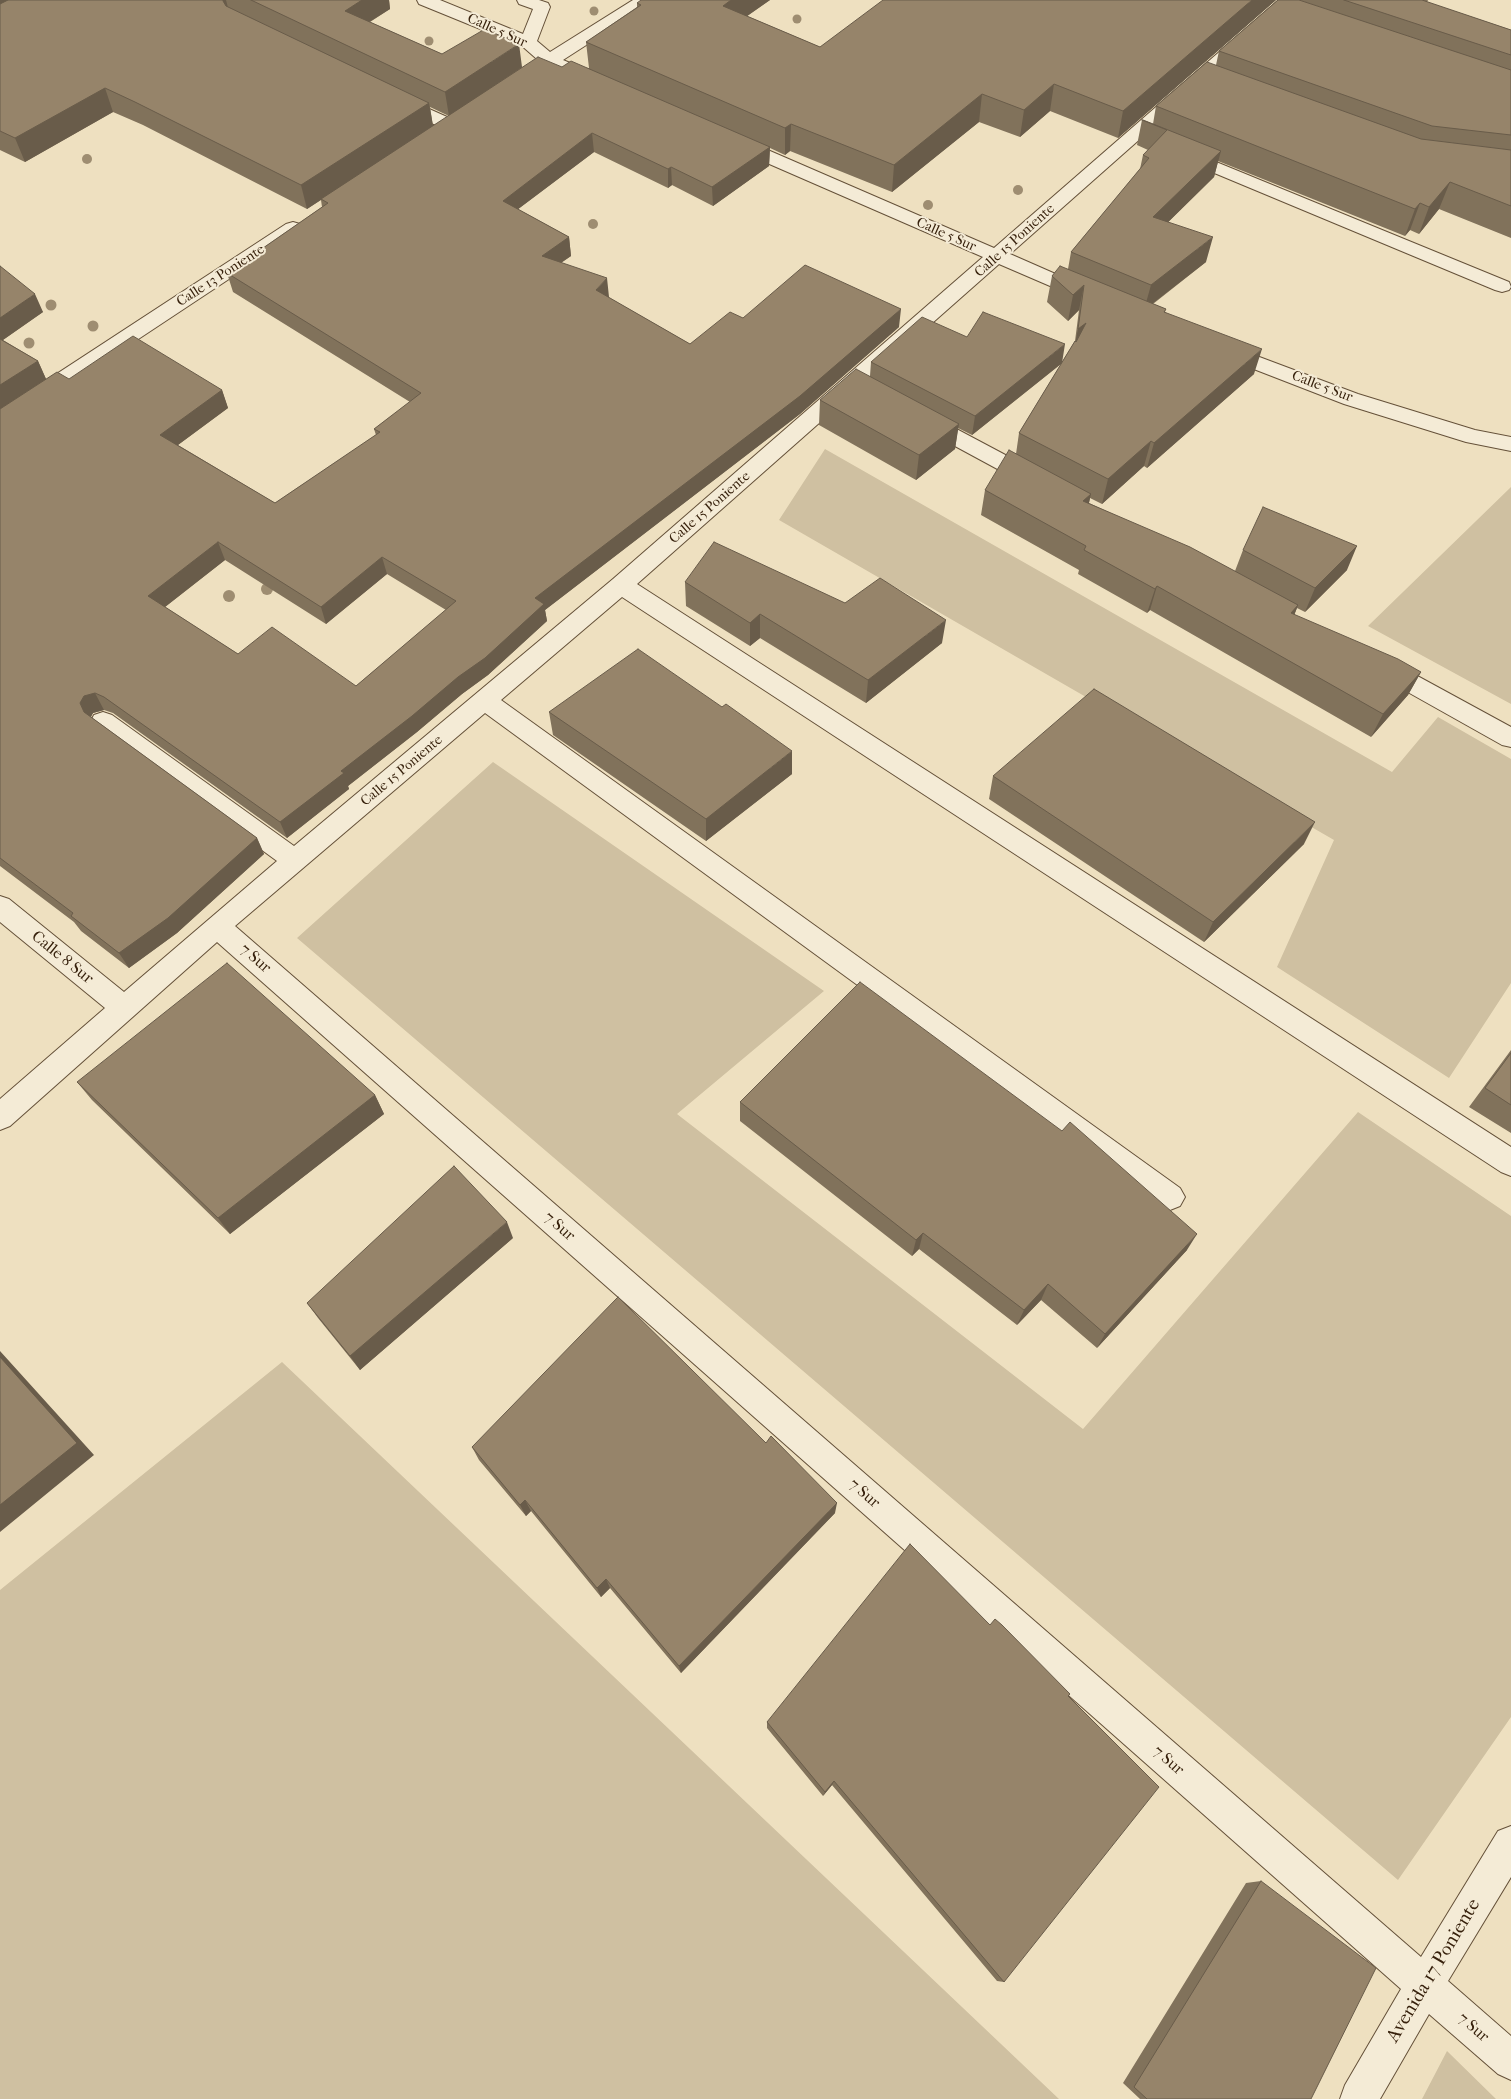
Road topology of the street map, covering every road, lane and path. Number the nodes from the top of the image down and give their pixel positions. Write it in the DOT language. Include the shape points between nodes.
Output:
graph roads {
  1 [pos="425,0"];
  2 [pos="525,0"];
  3 [pos="644,0"];
  4 [pos="1285,11"];
  5 [pos="528,42"];
  6 [pos="549,60"];
  7 [pos="524,76"];
  8 [pos="611,88"];
  9 [pos="380,92"];
  10 [pos="467,115"];
  11 [pos="450,126"];
  12 [pos="719,135"];
  13 [pos="434,136"];
  14 [pos="1152,142"];
  15 [pos="309,218"];
  16 [pos="997,258"];
  17 [pos="1502,286"];
  18 [pos="1104,302"];
  19 [pos="1203,342"];
  20 [pos="905,411"];
  21 [pos="0,421"];
  22 [pos="1511,444"];
  23 [pos="1054,490"];
  24 [pos="621,585"];
  25 [pos="1366,658"];
  26 [pos="486,701"];
  27 [pos="103,721"];
  28 [pos="1511,738"];
  29 [pos="295,860"];
  30 [pos="0,907"];
  31 [pos="217,926"];
  32 [pos="124,1008"];
  33 [pos="0,1117"];
  34 [pos="1511,1163"];
  35 [pos="1170,1197"];
  36 [pos="1511,1844"];
  37 [pos="1424,1986"];
  38 [pos="1511,2061"];
  39 [pos="1359,2099"];
  1 -- 5 [label="street, Calle 5 Sur"];
  2 -- 5 [label="street" via="542,7"];
  3 -- 6 [label="street"];
  4 -- 14 [label="street, Calle 15 Poniente" via="1204,83"];
  5 -- 6 [label="street, Calle 5 Sur"];
  6 -- 7 [label="street"];
  6 -- 8 [label="street, Calle 5 Sur"];
  9 -- 11 [label="street"];
  10 -- 11 [label="street"];
  11 -- 13 [label="street"];
  12 -- 16 [label="street, Calle 5 Sur"];
  14 -- 16 [label="street, Calle 15 Poniente"];
  14 -- 17 [label="street"];
  15 -- 21 [label="street, Calle 13 Poniente"];
  16 -- 18 [label="street, Calle 5 Sur"];
  16 -- 24 [label="street, Calle 15 Poniente" via="862,387"];
  19 -- 22 [label="street, Calle 5 Sur" via="1351,399 1473,437"];
  20 -- 23 [label="street"];
  24 -- 26 [label="street, Calle 15 Poniente"];
  24 -- 34 [label="street"];
  25 -- 28 [label="street"];
  26 -- 29 [label="street, Calle 15 Poniente"];
  26 -- 35 [label="street"];
  27 -- 29 [label="street"];
  29 -- 31 [label="street, Calle 15 Poniente"];
  30 -- 32 [label="street, Calle 8 Sur"];
  31 -- 32 [label="street, Calle 15 Poniente"];
  31 -- 37 [label="street, 7 Sur"];
  32 -- 33 [label="street, Calle 15 Poniente"];
  36 -- 37 [label="street, Avenida 17 Poniente"];
  37 -- 38 [label="street, 7 Sur"];
  37 -- 39 [label="street, Avenida 17 Poniente"];
}
